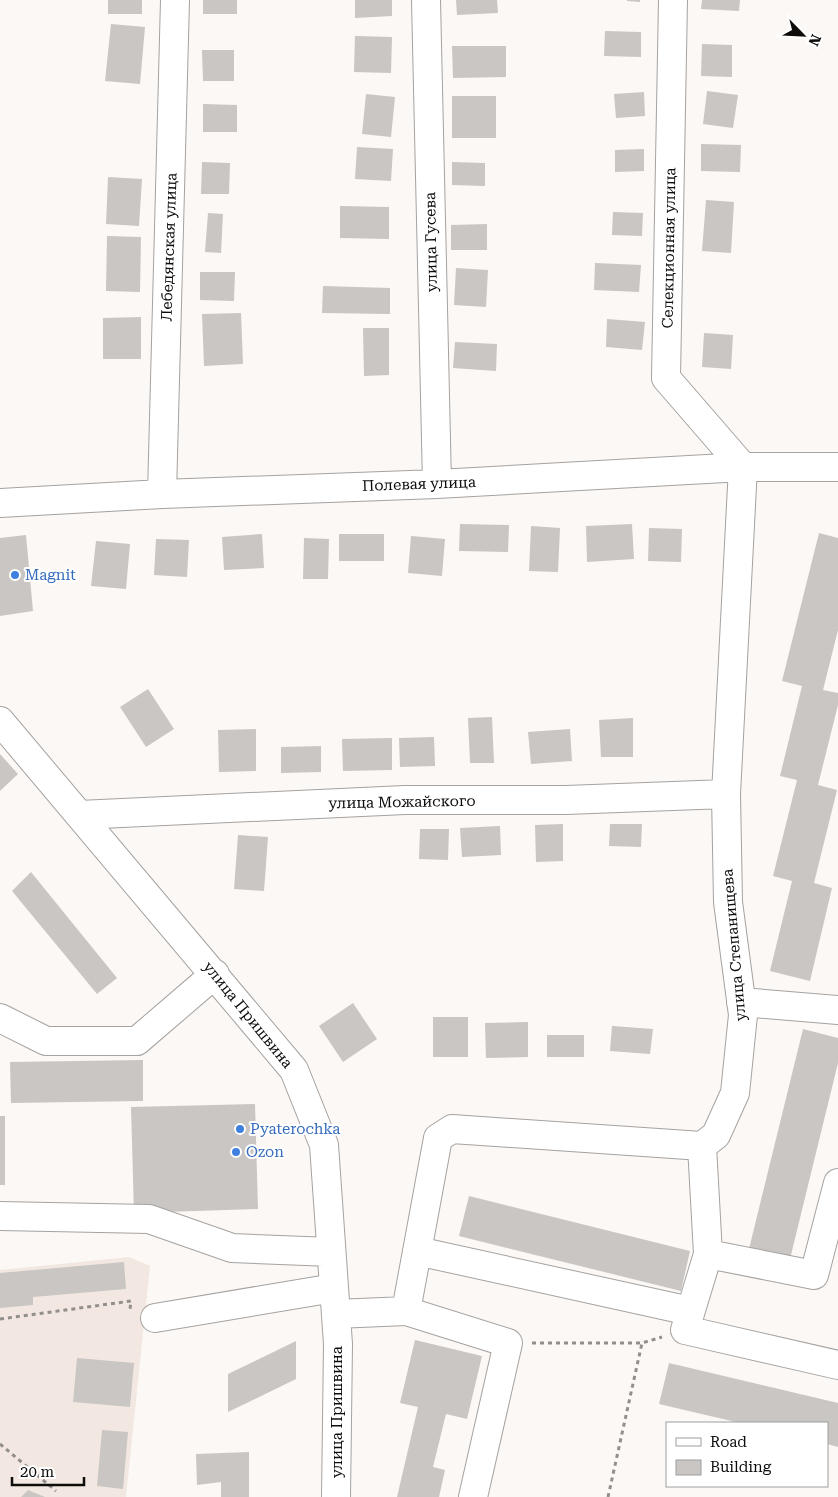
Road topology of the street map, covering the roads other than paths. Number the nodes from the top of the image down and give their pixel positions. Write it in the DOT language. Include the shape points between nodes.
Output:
graph roads {
  1 [pos="175,0"];
  2 [pos="426,0"];
  3 [pos="673,0"];
  4 [pos="744,467"];
  5 [pos="838,467"];
  6 [pos="437,484"];
  7 [pos="162,494"];
  8 [pos="0,503"];
  9 [pos="0,721"];
  10 [pos="726,794"];
  11 [pos="79,815"];
  12 [pos="215,974"];
  13 [pos="741,1002"];
  14 [pos="838,1010"];
  15 [pos="0,1018"];
  16 [pos="702,1146"];
  17 [pos="838,1183"];
  18 [pos="0,1216"];
  19 [pos="331,1252"];
  20 [pos="417,1252"];
  21 [pos="708,1254"];
  22 [pos="335,1301"];
  23 [pos="406,1310"];
  24 [pos="142,1317"];
  25 [pos="687,1320"];
  26 [pos="838,1365"];
  27 [pos="336,1497"];
  28 [pos="473,1497"];
  1 -- 7 [label="street, Лебедянская улица"];
  2 -- 6 [label="street, улица Гусева"];
  3 -- 4 [label="street, Селекционная улица" via="666,378"];
  4 -- 5 [label="street, Полевая улица"];
  4 -- 6 [label="street, Полевая улица"];
  4 -- 10 [label="street, улица Степанищева"];
  6 -- 7 [label="street, Полевая улица"];
  7 -- 8 [label="street, Полевая улица"];
  9 -- 11 [label="street, улица Пришвина"];
  10 -- 11 [label="street, улица Можайского" via="566,800 405,800"];
  10 -- 13 [label="street, улица Степанищева" via="728,902"];
  11 -- 12 [label="street, улица Пришвина"];
  12 -- 15 [label="street" via="137,1041 46,1041"];
  12 -- 19 [label="street, улица Пришвина" via="294,1070 324,1145"];
  13 -- 14 [label="street"];
  13 -- 16 [label="street, улица Степанищева" via="743,1015 735,1093 716,1135"];
  16 -- 20 [label="street" via="452,1129 438,1138"];
  16 -- 21 [label="street"];
  17 -- 21 [label="street" via="814,1275"];
  18 -- 19 [label="street" via="149,1219 232,1248"];
  19 -- 22 [label="street, улица Пришвина"];
  20 -- 23 [label="street"];
  20 -- 25 [label="street"];
  21 -- 25 [label="street"];
  22 -- 23 [label="street"];
  22 -- 24 [label="street"];
  22 -- 27 [label="street, улица Пришвина" via="338,1344"];
  23 -- 28 [label="street" via="508,1343"];
  25 -- 26 [label="street"];
}
